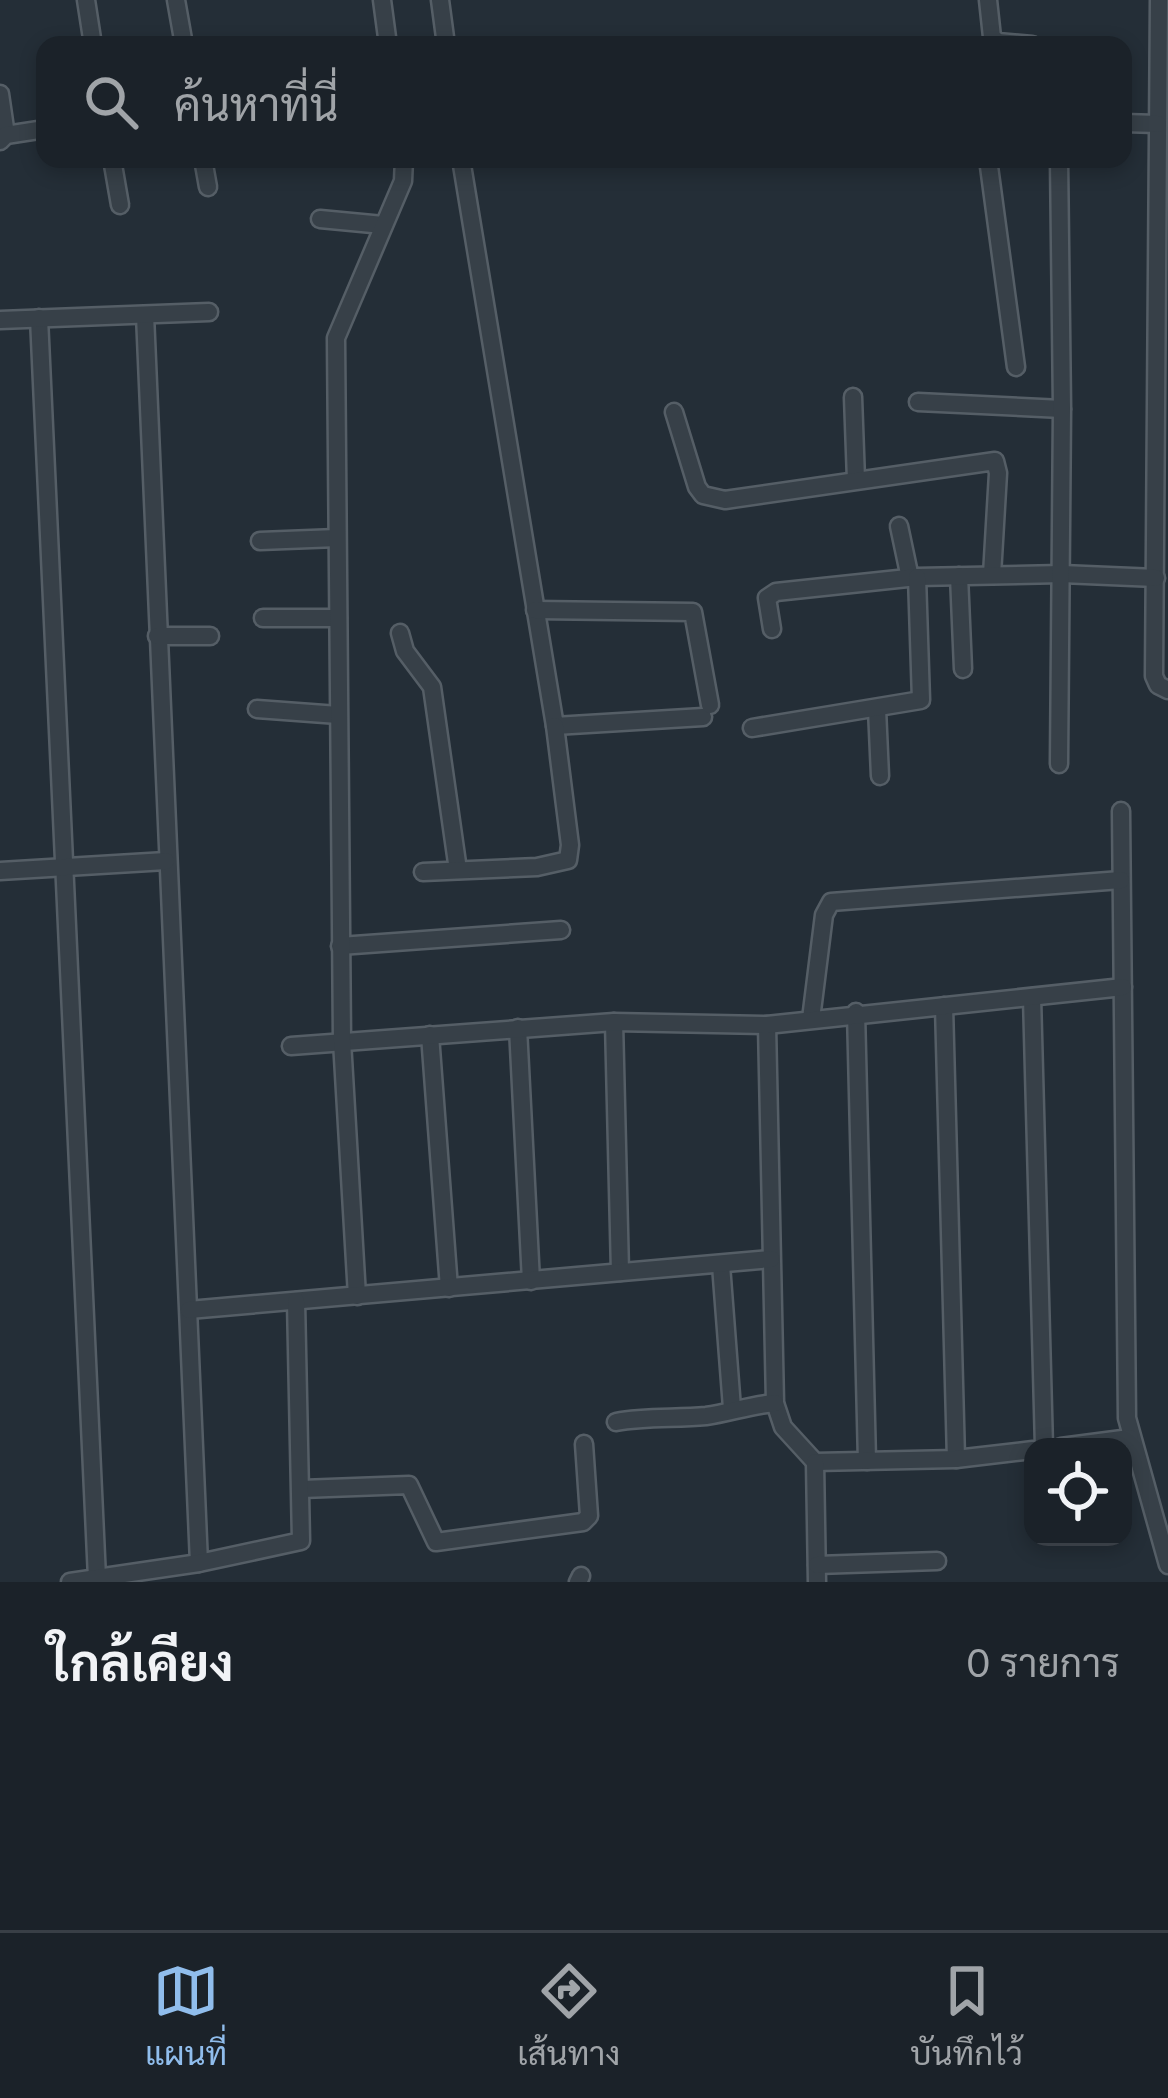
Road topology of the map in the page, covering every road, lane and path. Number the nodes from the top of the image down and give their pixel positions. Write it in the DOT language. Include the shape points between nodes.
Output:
graph roads {
  1 [pos="86,0"];
  2 [pos="176,0"];
  3 [pos="382,0"];
  4 [pos="440,0"];
  5 [pos="988,0"];
  6 [pos="1159,0"];
  7 [pos="92,36"];
  8 [pos="182,36"];
  9 [pos="387,36"];
  10 [pos="445,36"];
  11 [pos="992,36"];
  12 [pos="0,94"];
  13 [pos="1132,123"];
  14 [pos="1158,124"];
  15 [pos="36,131"];
  16 [pos="3,138"];
  17 [pos="114,168"];
  18 [pos="205,168"];
  19 [pos="404,168"];
  20 [pos="462,168"];
  21 [pos="989,168"];
  22 [pos="1059,168"];
  23 [pos="208,187"];
  24 [pos="120,206"];
  25 [pos="320,219"];
  26 [pos="383,225"];
  27 [pos="209,312"];
  28 [pos="145,315"];
  29 [pos="39,318"];
  30 [pos="0,320"];
  31 [pos="1016,367"];
  32 [pos="853,397"];
  33 [pos="918,402"];
  34 [pos="1062,409"];
  35 [pos="674,412"];
  36 [pos="856,480"];
  37 [pos="899,526"];
  38 [pos="338,538"];
  39 [pos="260,541"];
  40 [pos="1062,574"];
  41 [pos="992,575"];
  42 [pos="959,576"];
  43 [pos="914,577"];
  44 [pos="1156,578"];
  45 [pos="535,610"];
  46 [pos="263,618"];
  47 [pos="338,618"];
  48 [pos="772,629"];
  49 [pos="400,633"];
  50 [pos="157,636"];
  51 [pos="210,636"];
  52 [pos="963,669"];
  53 [pos="1168,689"];
  54 [pos="256,709"];
  55 [pos="877,709"];
  56 [pos="338,715"];
  57 [pos="555,726"];
  58 [pos="752,728"];
  59 [pos="1058,764"];
  60 [pos="880,776"];
  61 [pos="1121,811"];
  62 [pos="166,861"];
  63 [pos="64,867"];
  64 [pos="458,870"];
  65 [pos="0,871"];
  66 [pos="423,872"];
  67 [pos="1121,880"];
  68 [pos="561,930"];
  69 [pos="340,946"];
  70 [pos="1123,987"];
  71 [pos="1033,997"];
  72 [pos="944,1006"];
  73 [pos="856,1012"];
  74 [pos="811,1019"];
  75 [pos="614,1022"];
  76 [pos="767,1024"];
  77 [pos="518,1028"];
  78 [pos="430,1035"];
  79 [pos="342,1041"];
  80 [pos="291,1046"];
  81 [pos="771,1259"];
  82 [pos="721,1265"];
  83 [pos="620,1272"];
  84 [pos="531,1281"];
  85 [pos="449,1288"];
  86 [pos="357,1296"];
  87 [pos="296,1301"];
  88 [pos="189,1310"];
  89 [pos="775,1403"];
  90 [pos="732,1408"];
  91 [pos="616,1422"];
  92 [pos="1044,1438"];
  93 [pos="1130,1438"];
  94 [pos="1132,1443"];
  95 [pos="584,1444"];
  96 [pos="1024,1451"];
  97 [pos="956,1459"];
  98 [pos="867,1461"];
  99 [pos="815,1462"];
  100 [pos="302,1489"];
  101 [pos="1162,1522"];
  102 [pos="937,1562"];
  103 [pos="199,1563"];
  104 [pos="1168,1564"];
  105 [pos="817,1573"];
  106 [pos="97,1578"];
  107 [pos="70,1582"];
  1 -- 7 [label="street"];
  2 -- 8 [label="street"];
  3 -- 9 [label="street"];
  4 -- 10 [label="street"];
  5 -- 11 [label="street"];
  6 -- 14 [label="street"];
  12 -- 16 [label="street"];
  13 -- 14 [label="street"];
  14 -- 44 [label="street"];
  15 -- 16 [label="street"];
  17 -- 24 [label="street"];
  18 -- 23 [label="street"];
  19 -- 26 [label="street"];
  20 -- 45 [label="street"];
  21 -- 31 [label="street"];
  22 -- 34 [label="street"];
  25 -- 26 [label="street"];
  26 -- 38 [label="street" via="336,338"];
  27 -- 28 [label="street"];
  28 -- 29 [label="street"];
  28 -- 50 [label="street"];
  29 -- 30 [label="street"];
  29 -- 63 [label="street"];
  32 -- 36 [label="street"];
  33 -- 34 [label="street"];
  34 -- 40 [label="street"];
  35 -- 36 [label="street" via="697,487 711,498"];
  36 -- 41 [label="street" via="995,461"];
  37 -- 43 [label="street"];
  38 -- 39 [label="street"];
  38 -- 47 [label="street"];
  40 -- 41 [label="street"];
  40 -- 44 [label="street"];
  40 -- 59 [label="street"];
  41 -- 42 [label="street"];
  42 -- 43 [label="street"];
  42 -- 52 [label="street"];
  43 -- 48 [label="street" via="776,592 767,598"];
  43 -- 55 [label="street" via="921,700"];
  44 -- 53 [label="street" via="1154,676"];
  45 -- 57 [label="street"];
  45 -- 57 [label="street" via="693,612 707,711"];
  46 -- 47 [label="street"];
  47 -- 56 [label="street"];
  49 -- 64 [label="street" via="432,687"];
  50 -- 51 [label="street"];
  50 -- 62 [label="street"];
  54 -- 56 [label="street"];
  55 -- 58 [label="street"];
  55 -- 60 [label="street"];
  56 -- 69 [label="street"];
  57 -- 64 [label="street" via="568,860"];
  61 -- 67 [label="street"];
  62 -- 63 [label="street"];
  62 -- 88 [label="street"];
  63 -- 65 [label="street"];
  63 -- 106 [label="street"];
  64 -- 66 [label="street"];
  67 -- 70 [label="street"];
  67 -- 74 [label="street" via="831,902"];
  68 -- 69 [label="street"];
  69 -- 79 [label="street"];
  70 -- 71 [label="street"];
  70 -- 93 [label="street"];
  71 -- 72 [label="street"];
  71 -- 92 [label="street"];
  72 -- 73 [label="street"];
  72 -- 97 [label="street"];
  73 -- 74 [label="street"];
  73 -- 98 [label="street"];
  74 -- 76 [label="street"];
  75 -- 76 [label="street"];
  75 -- 77 [label="street"];
  75 -- 83 [label="street"];
  76 -- 81 [label="street"];
  77 -- 78 [label="street"];
  77 -- 84 [label="street"];
  78 -- 79 [label="street"];
  78 -- 85 [label="street"];
  79 -- 80 [label="street"];
  79 -- 86 [label="street"];
  81 -- 82 [label="street"];
  81 -- 89 [label="street"];
  82 -- 83 [label="street"];
  82 -- 90 [label="street"];
  83 -- 84 [label="street"];
  84 -- 85 [label="street"];
  85 -- 86 [label="street"];
  86 -- 87 [label="street"];
  87 -- 88 [label="street"];
  87 -- 100 [label="street"];
  88 -- 103 [label="street"];
  89 -- 90 [label="street"];
  89 -- 99 [label="street" via="783,1427"];
  90 -- 91 [label="street"];
  94 -- 101 [label="street"];
  95 -- 100 [label="street" via="584,1522 436,1542 409,1485"];
  96 -- 97 [label="street"];
  97 -- 98 [label="street"];
  98 -- 99 [label="street"];
  99 -- 105 [label="street"];
  100 -- 103 [label="street" via="301,1541"];
  101 -- 104 [label="street"];
  102 -- 105 [label="street"];
  103 -- 106 [label="street"];
  106 -- 107 [label="street"];
}
